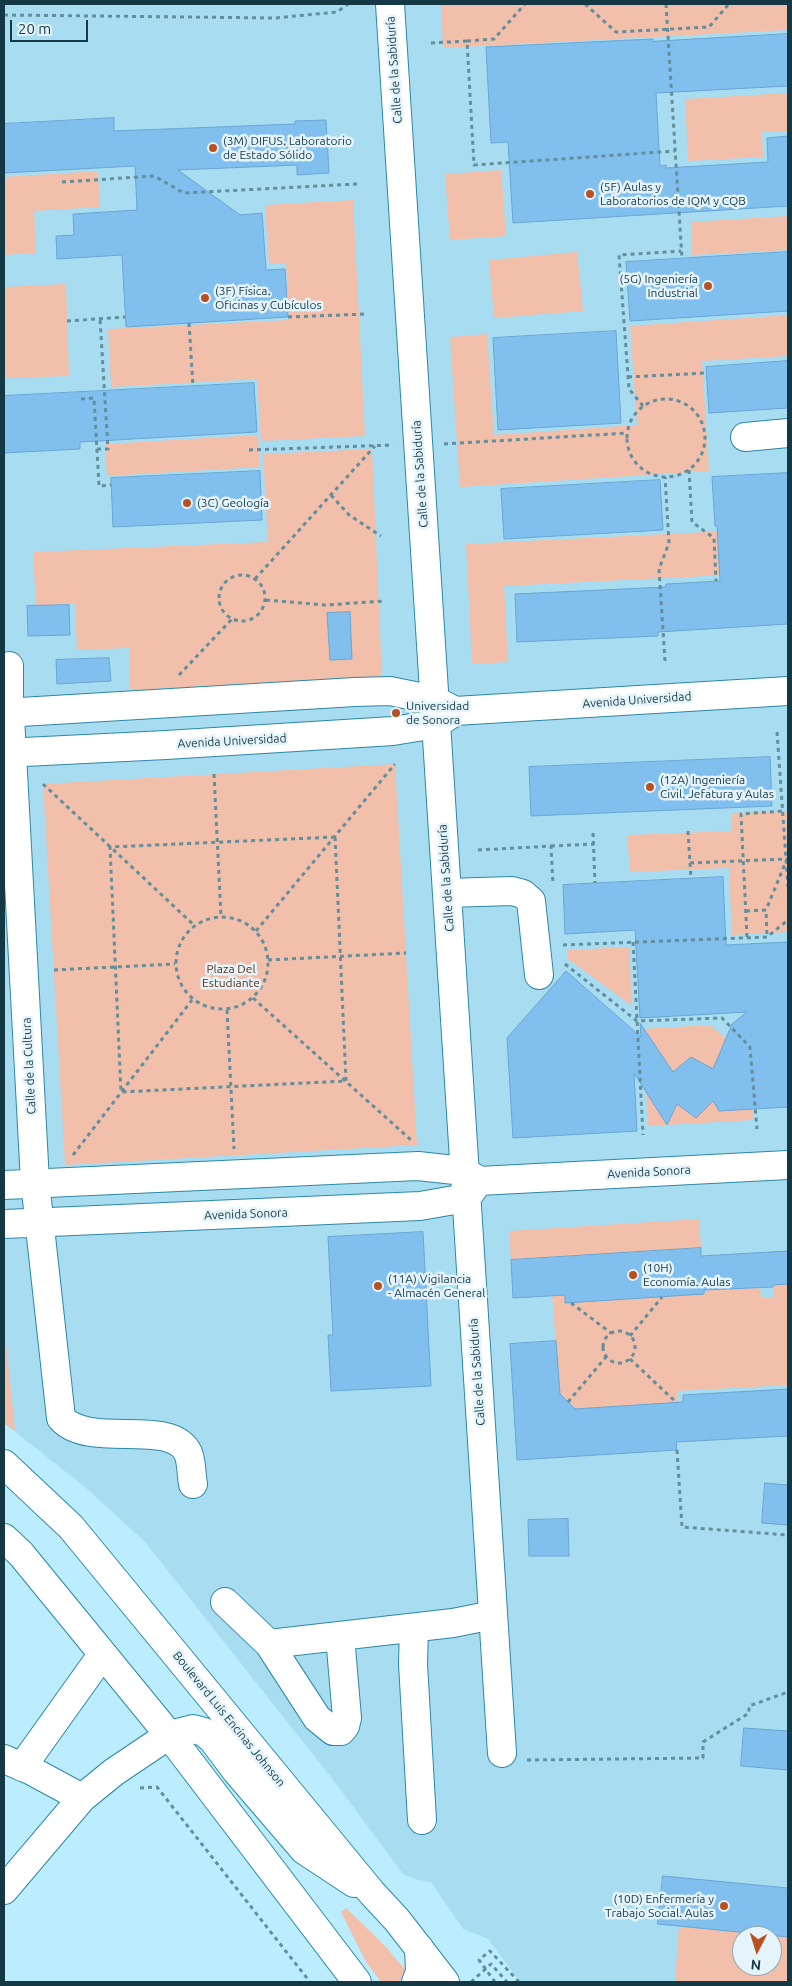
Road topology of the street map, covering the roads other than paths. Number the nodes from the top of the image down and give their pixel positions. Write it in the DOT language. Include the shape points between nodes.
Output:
graph roads {
  1 [pos="390,4"];
  2 [pos="788,433"];
  3 [pos="745,437"];
  4 [pos="9,666"];
  5 [pos="788,691"];
  6 [pos="442,712"];
  7 [pos="7,713"];
  8 [pos="8,752"];
  9 [pos="447,892"];
  10 [pos="539,975"];
  11 [pos="14,980"];
  12 [pos="788,1165"];
  13 [pos="35,1182"];
  14 [pos="470,1184"];
  15 [pos="4,1185"];
  16 [pos="39,1222"];
  17 [pos="4,1224"];
  18 [pos="4,1464"];
  19 [pos="193,1484"];
  20 [pos="4,1538"];
  21 [pos="225,1602"];
  22 [pos="493,1615"];
  23 [pos="414,1628"];
  24 [pos="340,1636"];
  25 [pos="269,1644"];
  26 [pos="102,1655"];
  27 [pos="169,1735"];
  28 [pos="514,1756"];
  29 [pos="13,1763"];
  30 [pos="82,1798"];
  31 [pos="422,1820"];
  32 [pos="4,1890"];
  33 [pos="372,1893"];
  34 [pos="419,1948"];
  35 [pos="357,1982"];
  36 [pos="416,1982"];
  37 [pos="446,1982"];
  1 -- 6 [label="main road, Calle de la Sabiduría"];
  2 -- 3 [label="main road"];
  4 -- 7 [label="main road, Calle de la Cultura"];
  5 -- 6 [label="main road, Avenida Universidad"];
  6 -- 7 [label="main road, Avenida Universidad" via="390,691"];
  6 -- 8 [label="main road, Avenida Universidad" via="393,731"];
  6 -- 9 [label="main road, Calle de la Sabiduría"];
  7 -- 8 [label="main road, Calle de la Cultura"];
  8 -- 11 [label="main road, Calle de la Cultura"];
  9 -- 10 [label="main road" via="512,891 527,897 533,913"];
  9 -- 14 [label="main road, Calle de la Sabiduría"];
  11 -- 13 [label="main road, Calle de la Cultura"];
  12 -- 14 [label="main road, Avenida Sonora"];
  13 -- 14 [label="main road, Avenida Sonora" via="418,1166"];
  13 -- 15 [label="main road, Avenida Sonora"];
  13 -- 16 [label="main road, Calle de la Cultura"];
  14 -- 16 [label="main road, Avenida Sonora" via="420,1206"];
  14 -- 22 [label="main road, Calle de la Sabiduría"];
  16 -- 17 [label="main road, Avenida Sonora"];
  16 -- 19 [label="main road, Calle de la Cultura" via="61,1418 67,1425 85,1431 170,1438 180,1443 188,1454"];
  18 -- 33 [label="main road, Boulevard Luis Encinas Johnson" via="71,1527"];
  20 -- 26 [label="main road" via="21,1554"];
  21 -- 25 [label="main road"];
  22 -- 23 [label="main road"];
  22 -- 28 [label="main road, Calle de la Sabiduría"];
  23 -- 24 [label="main road"];
  23 -- 31 [label="main road"];
  24 -- 25 [label="main road"];
  24 -- 25 [label="main road" via="347,1718 340,1731 333,1731 317,1718"];
  26 -- 27 [label="main road"];
  26 -- 29 [label="main road"];
  27 -- 30 [label="main road"];
  27 -- 33 [label="main road" via="193,1729 204,1732 304,1850"];
  27 -- 35 [label="main road"];
  29 -- 30 [label="main road"];
  30 -- 32 [label="main road"];
  33 -- 34 [label="main road, Boulevard Luis Encinas Johnson"];
  34 -- 36 [label="main road" via="420,1972"];
  34 -- 37 [label="main road, Boulevard Luis Encinas Johnson"];
}
